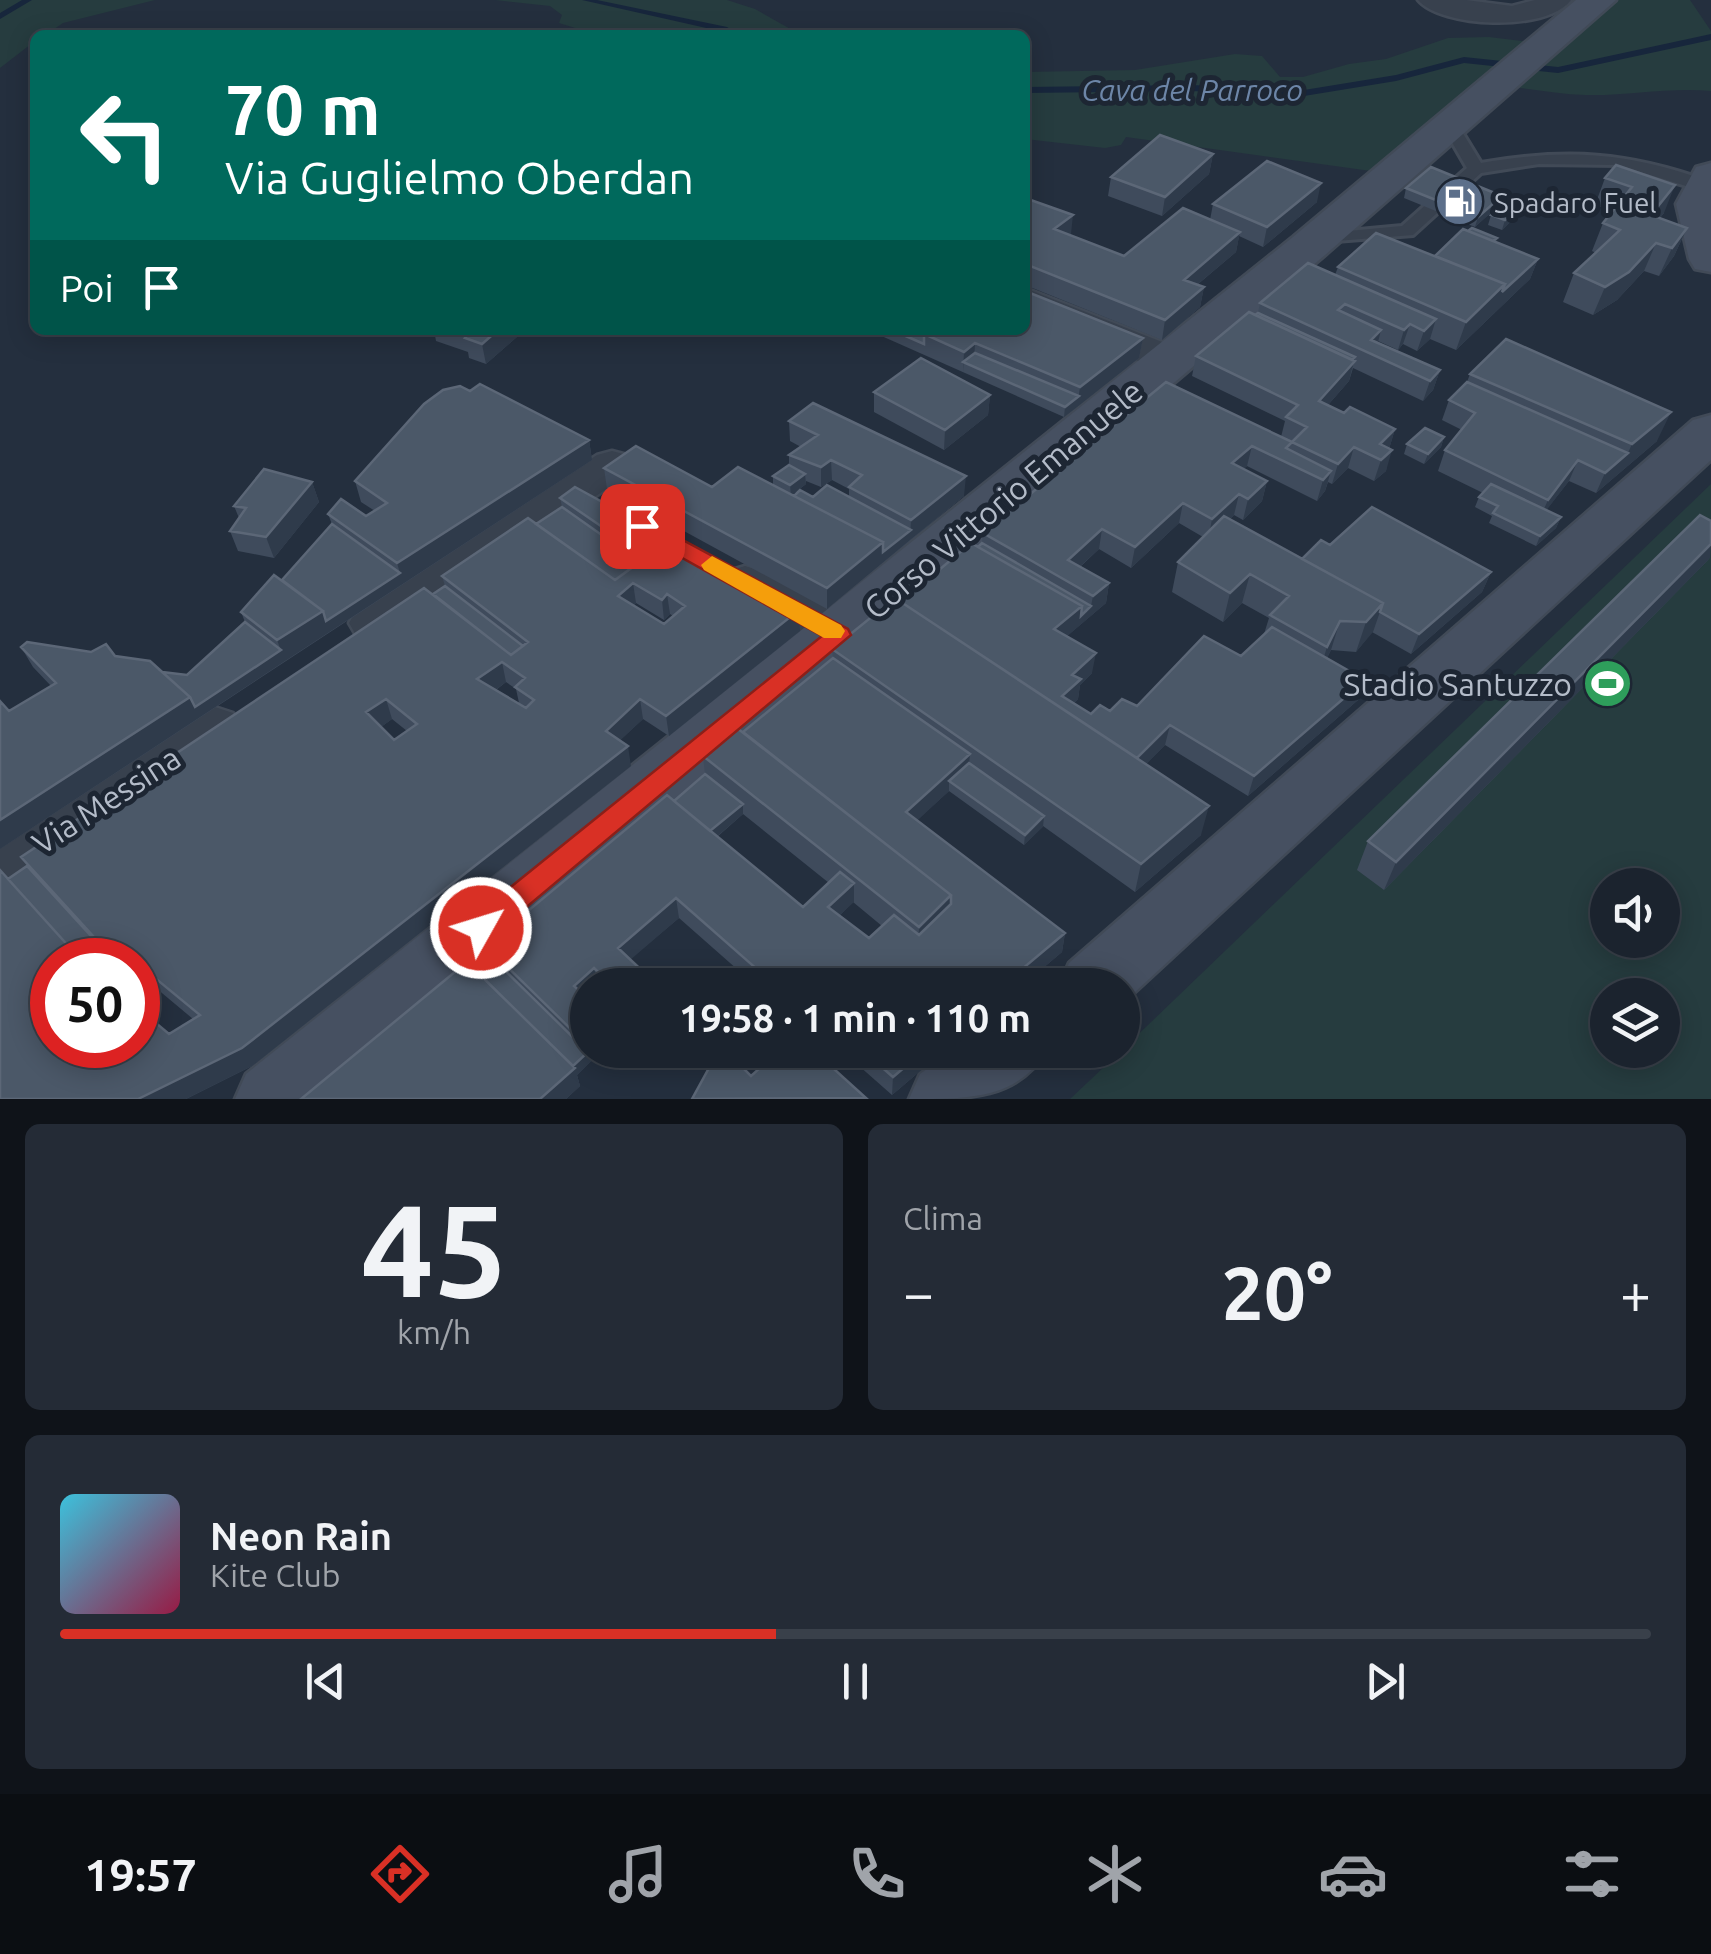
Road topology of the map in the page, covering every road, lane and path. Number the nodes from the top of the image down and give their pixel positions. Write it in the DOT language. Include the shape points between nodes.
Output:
graph roads {
  1 [pos="1433,0"];
  2 [pos="1556,0"];
  3 [pos="1598,0"];
  4 [pos="1463,147"];
  5 [pos="1708,181"];
  6 [pos="1711,259"];
  7 [pos="1030,301"];
  8 [pos="1171,360"];
  9 [pos="1711,432"];
  10 [pos="625,516"];
  11 [pos="708,562"];
  12 [pos="840,635"];
  13 [pos="329,652"];
  14 [pos="247,706"];
  15 [pos="0,870"];
  16 [pos="1113,968"];
  17 [pos="987,1068"];
  18 [pos="1023,1068"];
  19 [pos="272,1099"];
  20 [pos="946,1099"];
  21 [pos="1003,1099"];
  1 -- 2 [label="street" via="1524,16"];
  3 -- 4 [label="main road, Corso Vittorio Emanuele" via="1499,84"];
  4 -- 5 [label="lane" via="1576,154"];
  4 -- 8 [label="main road, Corso Vittorio Emanuele" via="1316,239"];
  5 -- 6 [label="main road" via="1696,204"];
  7 -- 8 [label="street"];
  8 -- 12 [label="main road, Corso Vittorio Emanuele"];
  9 -- 16 [label="main road"];
  10 -- 13 [label="street" via="594,477"];
  11 -- 12 [label="street"];
  12 -- 19 [label="main road, Corso Vittorio Emanuele"];
  14 -- 15 [label="street, Via Messina"];
  17 -- 20 [label="main road"];
  18 -- 21 [label="main road"];
}
